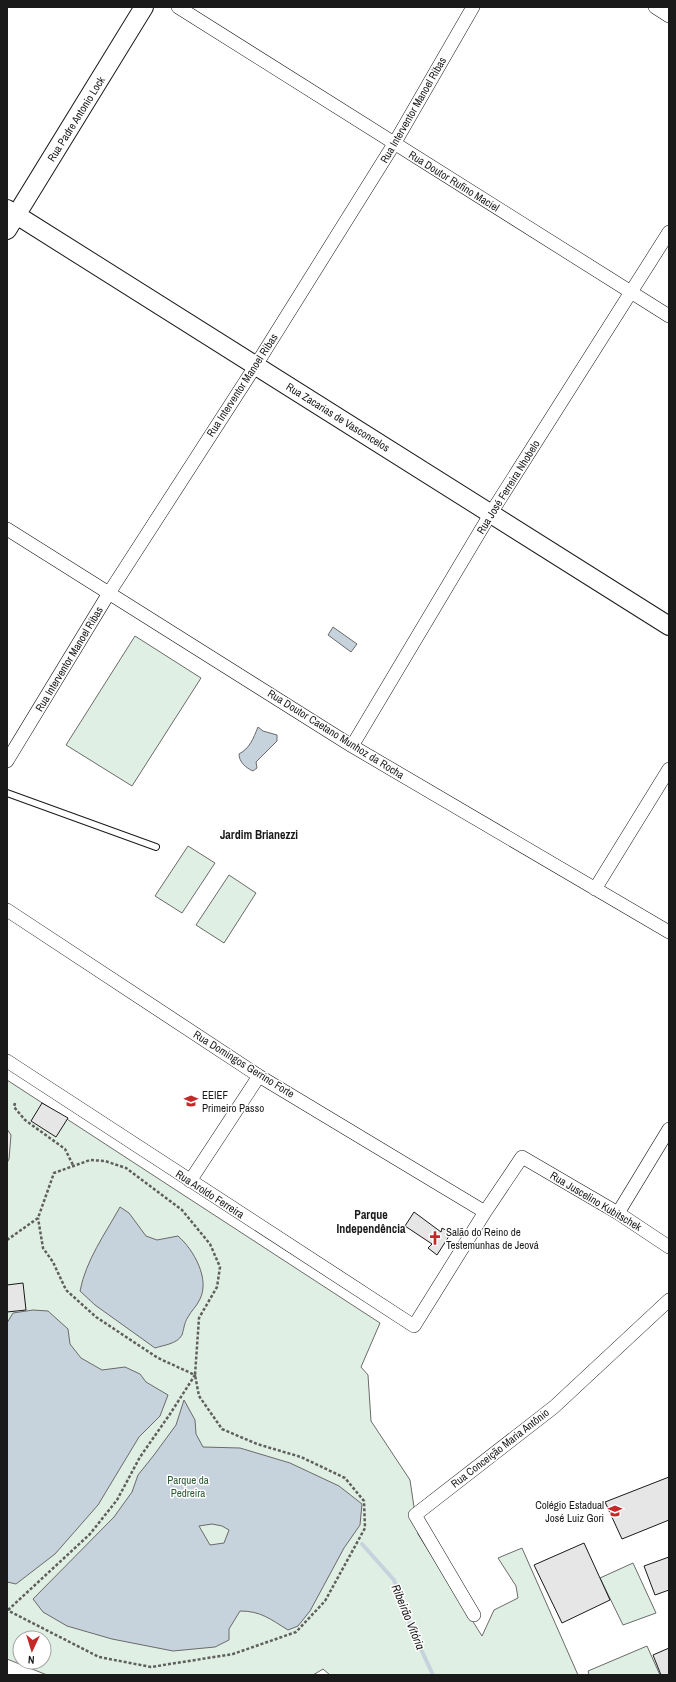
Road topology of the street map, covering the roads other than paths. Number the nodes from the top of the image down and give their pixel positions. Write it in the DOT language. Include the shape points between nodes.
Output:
graph roads {
  1 [pos="144,7"];
  2 [pos="178,7"];
  3 [pos="473,7"];
  4 [pos="655,7"];
  5 [pos="669,16"];
  6 [pos="394,144"];
  7 [pos="12,212"];
  8 [pos="7,230"];
  9 [pos="669,232"];
  10 [pos="631,292"];
  11 [pos="669,316"];
  12 [pos="256,365"];
  13 [pos="491,514"];
  14 [pos="7,529"];
  15 [pos="108,593"];
  16 [pos="669,626"];
  17 [pos="352,746"];
  18 [pos="7,761"];
  19 [pos="669,769"];
  20 [pos="7,794"];
  21 [pos="156,847"];
  22 [pos="595,890"];
  23 [pos="7,910"];
  24 [pos="669,932"];
  25 [pos="7,1061"];
  26 [pos="259,1076"];
  27 [pos="669,1129"];
  28 [pos="190,1181"];
  29 [pos="485,1212"];
  30 [pos="618,1213"];
  31 [pos="669,1247"];
  32 [pos="669,1300"];
  33 [pos="474,1615"];
  1 -- 7 [label="street, Rua Padre Antonio Lock"];
  2 -- 6 [label="street, Rua Doutor Rufino Maciel"];
  3 -- 6 [label="street, Rua Interventor Manoel Ribas"];
  4 -- 5 [label="street"];
  6 -- 10 [label="street, Rua Doutor Rufino Maciel"];
  6 -- 12 [label="street, Rua Interventor Manoel Ribas"];
  7 -- 8 [label="street, Rua Padre Antonio Lock"];
  7 -- 12 [label="street, Rua Zacarias de Vasconcelos"];
  9 -- 10 [label="street, Rua José Ferreira Nhobelo"];
  10 -- 11 [label="street, Rua Doutor Rufino Maciel"];
  10 -- 13 [label="street, Rua José Ferreira Nhobelo"];
  12 -- 13 [label="street, Rua Zacarias de Vasconcelos"];
  12 -- 15 [label="street, Rua Interventor Manoel Ribas"];
  13 -- 16 [label="street, Rua Zacarias de Vasconcelos"];
  13 -- 17 [label="street, Rua José Ferreira Nhobelo"];
  14 -- 15 [label="street, Rua Doutor Caetano Munhoz da Rocha"];
  15 -- 17 [label="street, Rua Doutor Caetano Munhoz da Rocha"];
  15 -- 18 [label="street, Rua Interventor Manoel Ribas"];
  17 -- 22 [label="street, Rua Doutor Caetano Munhoz da Rocha"];
  19 -- 22 [label="street"];
  20 -- 21 [label="lane"];
  22 -- 24 [label="street, Rua Doutor Caetano Munhoz da Rocha"];
  23 -- 26 [label="street, Rua Domingos Gerrino Forte"];
  25 -- 28 [label="street, Rua Aroldo Ferreira"];
  26 -- 28 [label="street"];
  26 -- 29 [label="street, Rua Domingos Gerrino Forte"];
  27 -- 30 [label="street"];
  28 -- 29 [label="street, Rua Aroldo Ferreira" via="414,1326"];
  29 -- 30 [label="street, Rua Juscelino Kubitschek" via="522,1157"];
  30 -- 31 [label="street, Rua Juscelino Kubitschek"];
  32 -- 33 [label="street, Rua Conceição Maria Antônio" via="554,1406 415,1515"];
}
